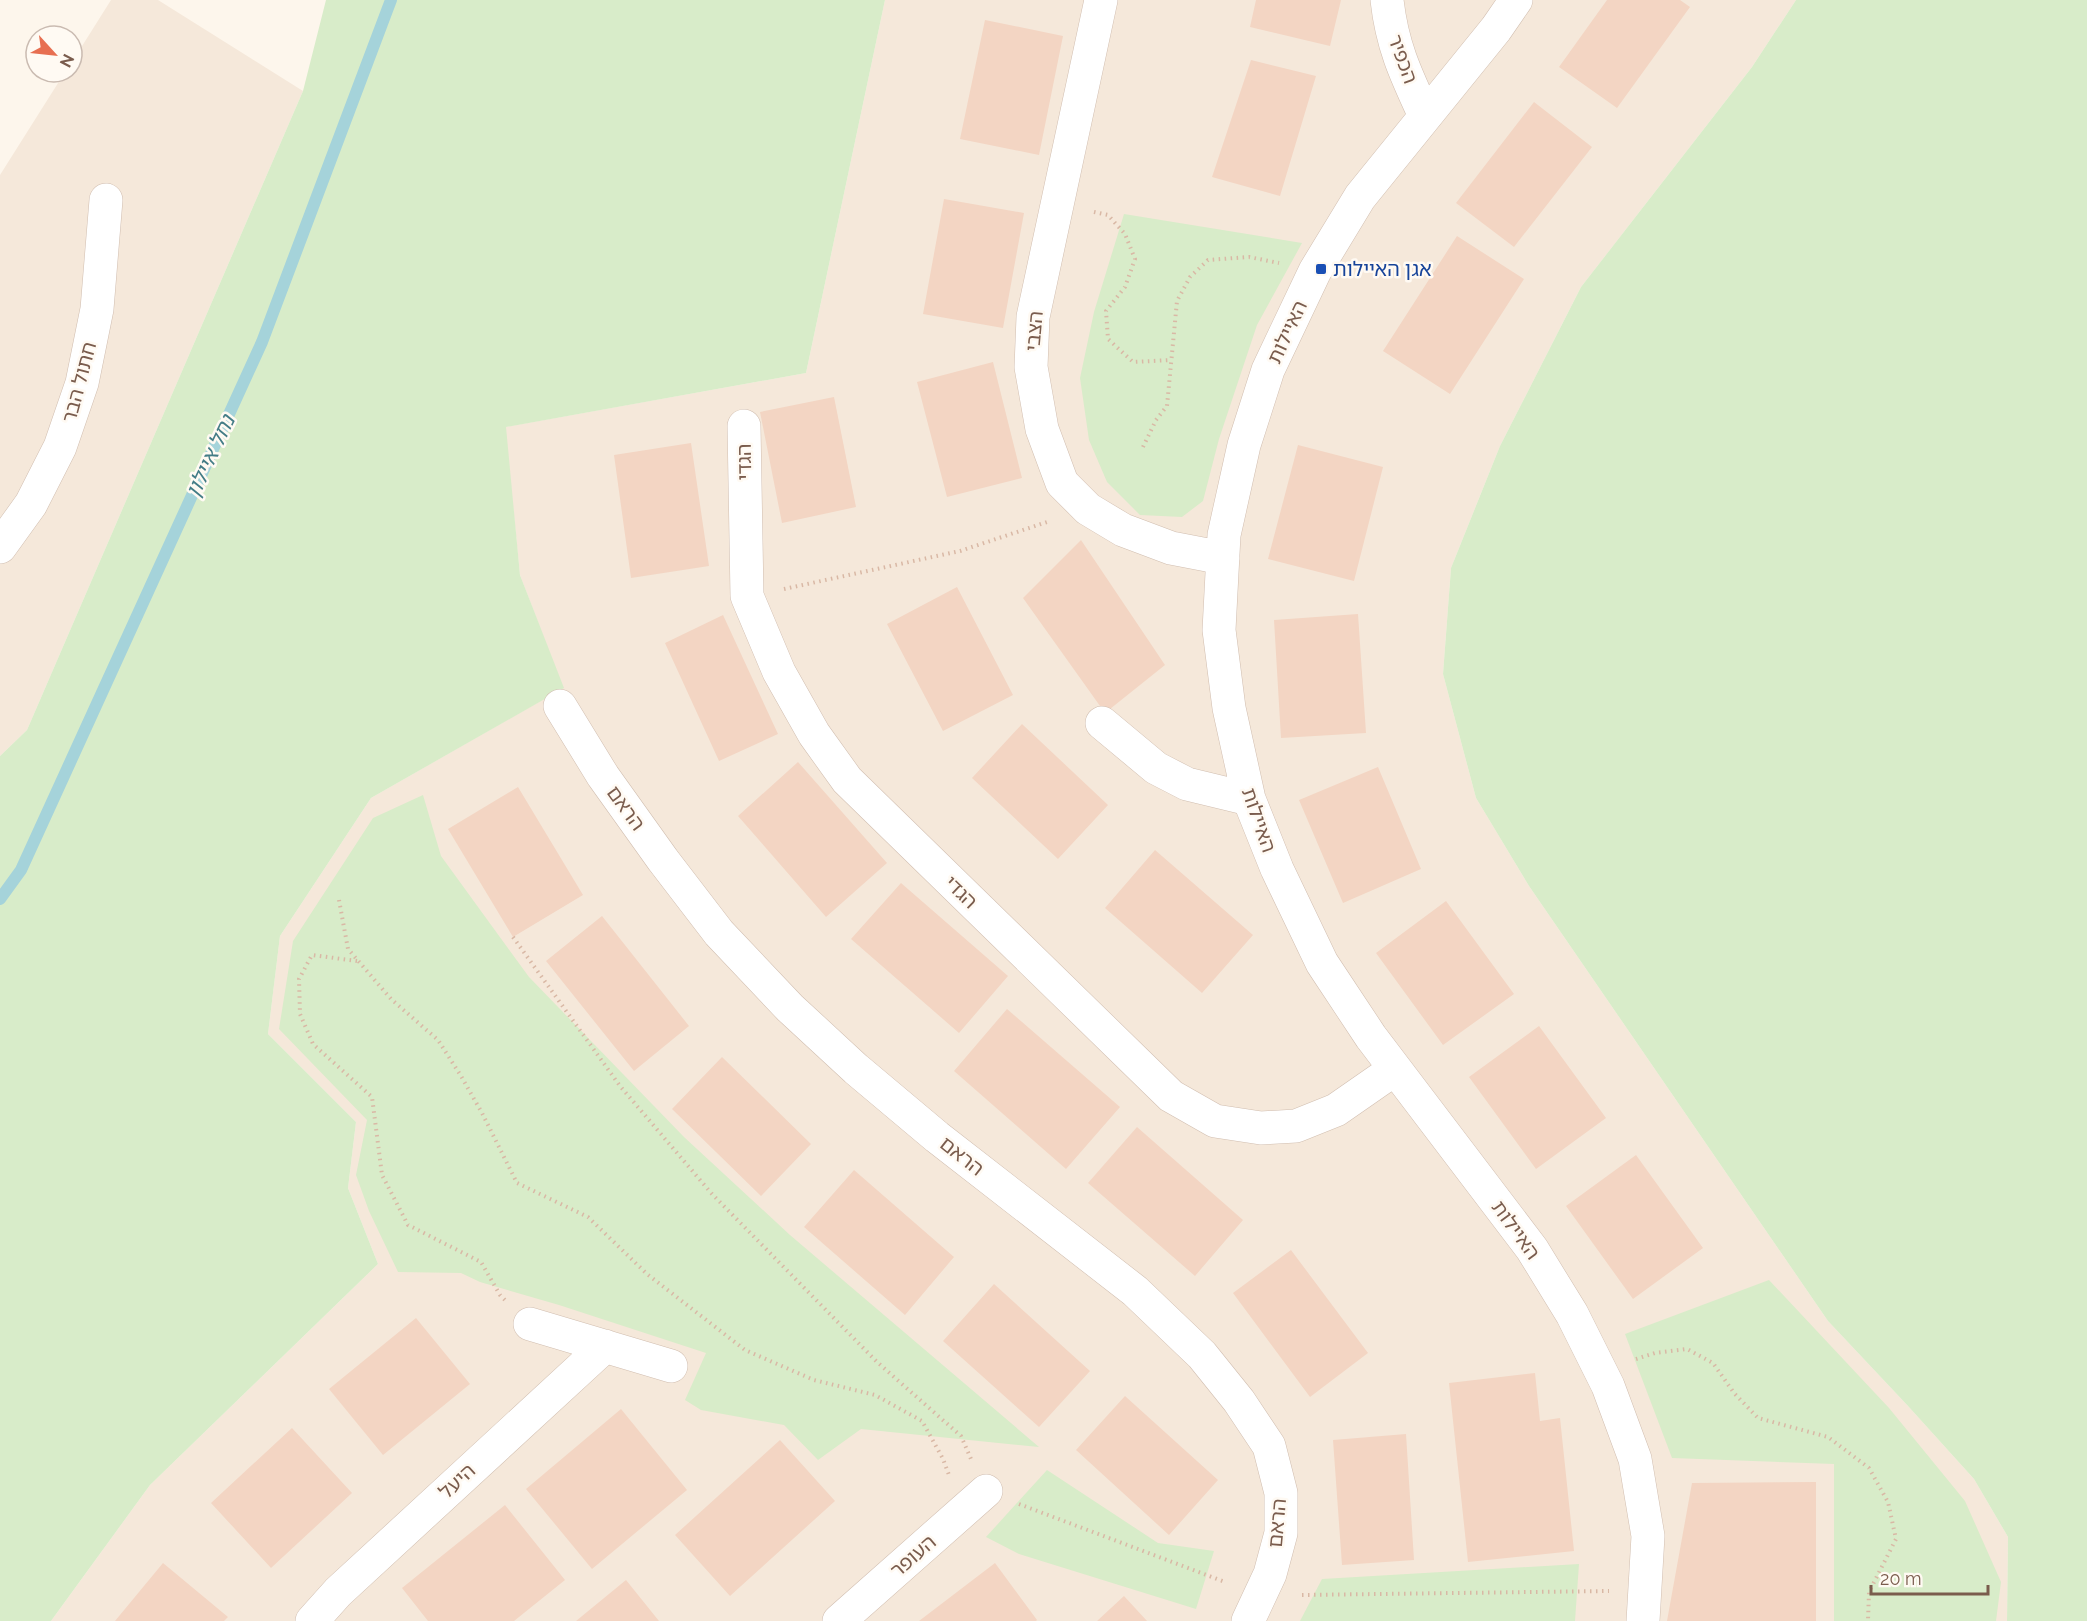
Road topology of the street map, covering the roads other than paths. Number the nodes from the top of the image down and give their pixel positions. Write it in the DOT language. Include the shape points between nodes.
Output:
graph roads {
  1 [pos="1101,0"];
  2 [pos="1387,0"];
  3 [pos="1516,0"];
  4 [pos="1425,116"];
  5 [pos="106,200"];
  6 [pos="744,426"];
  7 [pos="0,547"];
  8 [pos="1223,558"];
  9 [pos="560,706"];
  10 [pos="1102,723"];
  11 [pos="1249,799"];
  12 [pos="1395,1069"];
  13 [pos="530,1324"];
  14 [pos="605,1346"];
  15 [pos="671,1366"];
  16 [pos="986,1491"];
  17 [pos="312,1621"];
  18 [pos="839,1621"];
  19 [pos="1248,1621"];
  20 [pos="1643,1621"];
  1 -- 8 [label="street, הצבי" via="1033,317 1031,367 1042,429 1062,483 1088,509 1123,530 1171,548"];
  2 -- 4 [label="street, הכפיר" via="1392,38"];
  3 -- 4 [label="street, האיילות"];
  4 -- 8 [label="street, האיילות" via="1360,197 1316,271 1268,370 1244,444 1224,535"];
  5 -- 7 [label="street, חתול הבר" via="97,309 82,383 60,447 31,504"];
  6 -- 12 [label="street, הגדי" via="747,596 779,672 846,780 1171,1096 1215,1121 1261,1128 1296,1126 1336,1110"];
  8 -- 11 [label="street, האיילות" via="1220,630 1229,708"];
  9 -- 19 [label="street, הראם" via="603,776 663,860 719,933 790,1008 938,1137 1135,1291 1202,1355 1239,1401 1269,1446 1281,1493 1281,1533 1270,1574"];
  10 -- 11 [label="street" via="1156,768 1188,784"];
  11 -- 12 [label="street, האיילות" via="1322,963"];
  12 -- 20 [label="street, האיילות" via="1532,1249 1602,1372 1635,1459 1648,1536"];
  13 -- 14 [label="street"];
  14 -- 15 [label="street"];
  14 -- 17 [label="street, היעל" via="338,1592"];
  16 -- 18 [label="street, העופר"];
}
